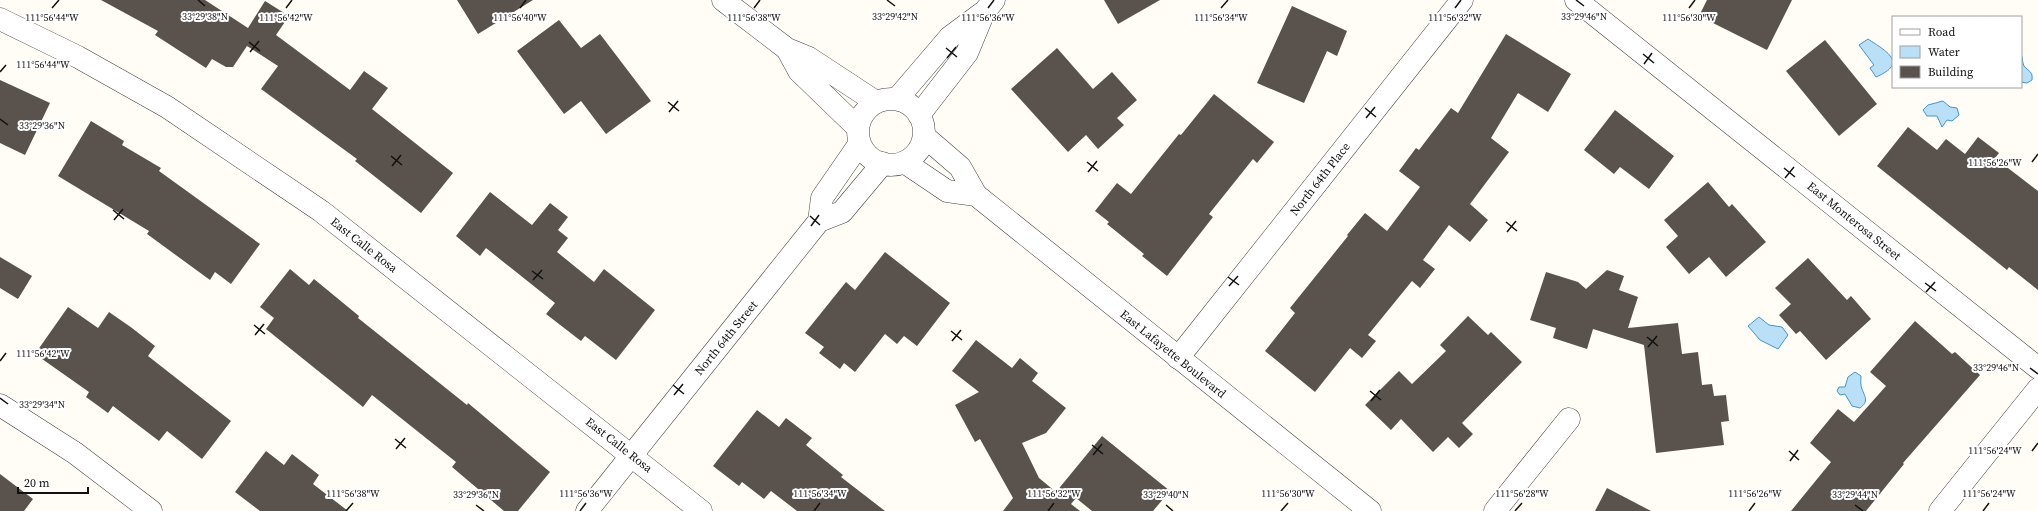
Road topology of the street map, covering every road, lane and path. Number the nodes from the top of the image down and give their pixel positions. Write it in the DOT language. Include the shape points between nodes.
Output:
graph roads {
  1 [pos="723,0"];
  2 [pos="1462,0"];
  3 [pos="1576,0"];
  4 [pos="989,5"];
  5 [pos="0,19"];
  6 [pos="787,50"];
  7 [pos="886,101"];
  8 [pos="919,115"];
  9 [pos="859,135"];
  10 [pos="924,136"];
  11 [pos="904,162"];
  12 [pos="883,163"];
  13 [pos="976,195"];
  14 [pos="820,221"];
  15 [pos="1178,358"];
  16 [pos="2038,368"];
  17 [pos="2038,389"];
  18 [pos="0,405"];
  19 [pos="1569,419"];
  20 [pos="632,455"];
  21 [pos="151,511"];
  22 [pos="588,511"];
  23 [pos="701,511"];
  24 [pos="1370,511"];
  25 [pos="1495,511"];
  26 [pos="1940,511"];
  1 -- 6 [label="street"];
  2 -- 15 [label="street, North 64th Place"];
  3 -- 16 [label="street, East Monterosa Street"];
  4 -- 7 [label="street" via="950,37"];
  4 -- 8 [label="street" via="967,53"];
  5 -- 20 [label="street, East Calle Rosa" via="78,57 167,107 321,211"];
  6 -- 7 [label="street" via="809,58"];
  6 -- 9 [label="street" via="799,71"];
  7 -- 8 [label="street" via="906,102"];
  7 -- 9 [label="street" via="864,113"];
  8 -- 10 [label="street"];
  9 -- 12 [label="street" via="869,156"];
  9 -- 14 [label="street" via="822,198"];
  10 -- 11 [label="street" via="917,152"];
  10 -- 13 [label="street, East Lafayette Boulevard" via="960,167"];
  11 -- 12 [label="street"];
  11 -- 13 [label="street" via="947,192"];
  12 -- 14 [label="street, North 64th Street" via="842,212"];
  13 -- 15 [label="street, East Lafayette Boulevard"];
  14 -- 20 [label="street, North 64th Street"];
  15 -- 24 [label="street, East Lafayette Boulevard"];
  17 -- 26 [label="street"];
  18 -- 21 [label="street" via="75,453"];
  19 -- 25 [label="street"];
  20 -- 22 [label="street, North 64th Street"];
  20 -- 23 [label="street, East Calle Rosa"];
}
